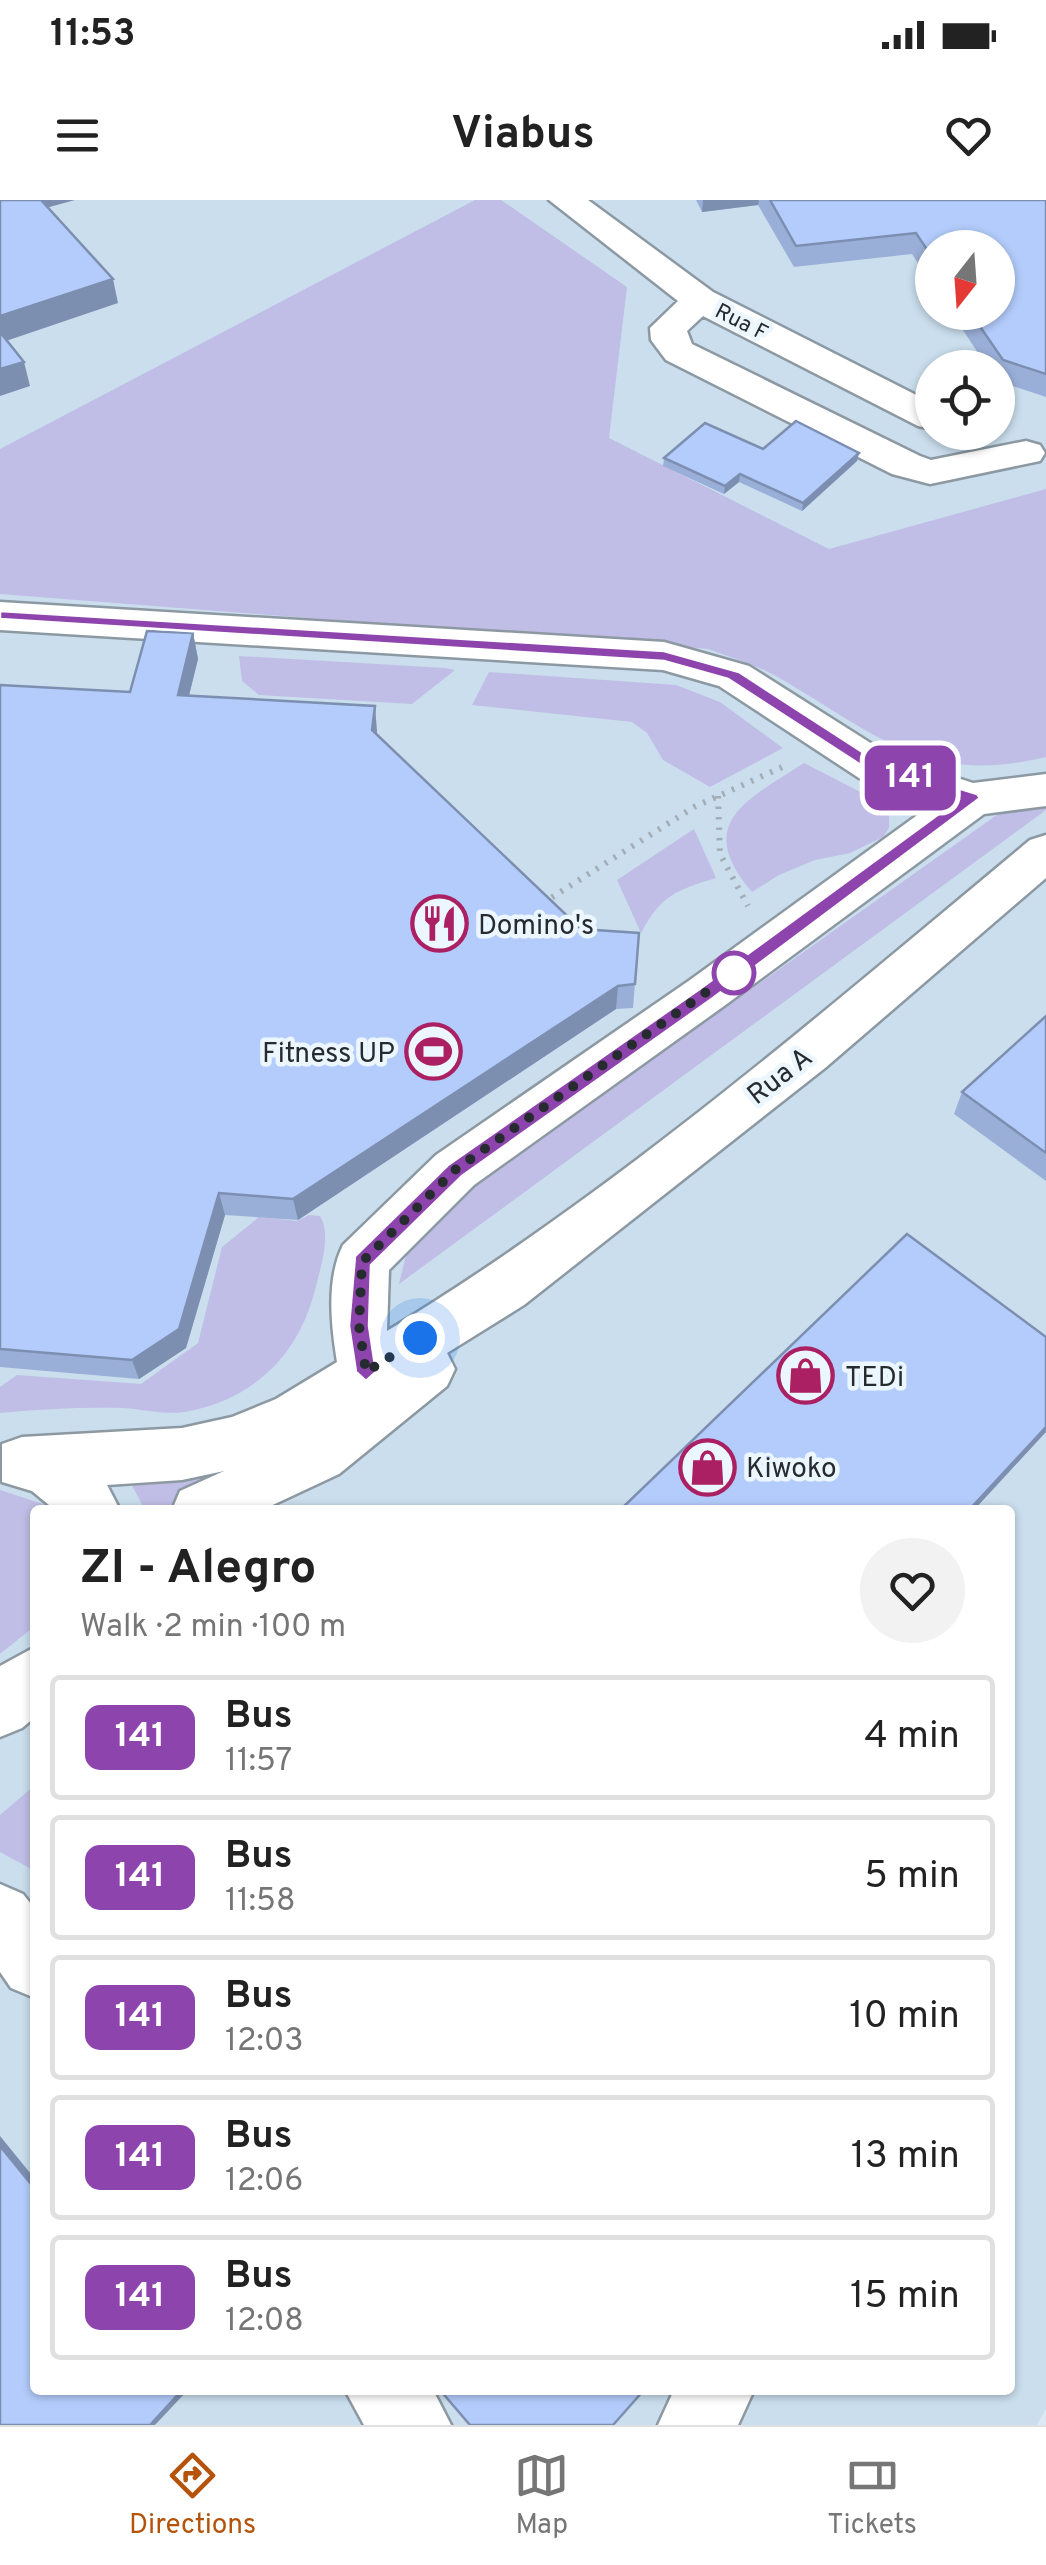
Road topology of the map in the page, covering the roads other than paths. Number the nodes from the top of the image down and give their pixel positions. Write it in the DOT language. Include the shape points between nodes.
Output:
graph roads {
  1 [pos="566,200"];
  2 [pos="700,300"];
  3 [pos="915,409"];
  4 [pos="1015,449"];
  5 [pos="1039,458"];
  6 [pos="0,616"];
  7 [pos="1046,790"];
  8 [pos="972,798"];
  9 [pos="1046,852"];
  10 [pos="505,1288"];
  11 [pos="366,1372"];
  12 [pos="16,1463"];
  13 [pos="87,1505"];
  14 [pos="212,1505"];
  15 [pos="30,1681"];
  16 [pos="0,1706"];
  17 [pos="0,1917"];
  18 [pos="30,1957"];
  19 [pos="386,2395"];
  20 [pos="713,2395"];
  21 [pos="413,2425"];
  22 [pos="696,2425"];
  1 -- 2 [label="street, Rua F"];
  2 -- 3 [label="street, Rua F"];
  2 -- 5 [label="street" via="668,328 680,352 724,375 759,416 876,478 940,498 1029,484"];
  4 -- 5 [label="street"];
  6 -- 8 [label="street" via="664,656 734,676 875,768"];
  7 -- 8 [label="street"];
  8 -- 11 [label="street" via="455,1170 362,1262 359,1326"];
  9 -- 10 [label="street, Rua A" via="807,1054"];
  10 -- 11 [label="street, Rua A"];
  10 -- 14 [label="street, Rua A" via="454,1346 319,1455"];
  11 -- 12 [label="street, Rua A" via="296,1417 236,1442 182,1454"];
  12 -- 13 [label="street" via="62,1478"];
  15 -- 16 [label="street"];
  17 -- 18 [label="street"];
  19 -- 21 [label="street"];
  20 -- 22 [label="street"];
}
